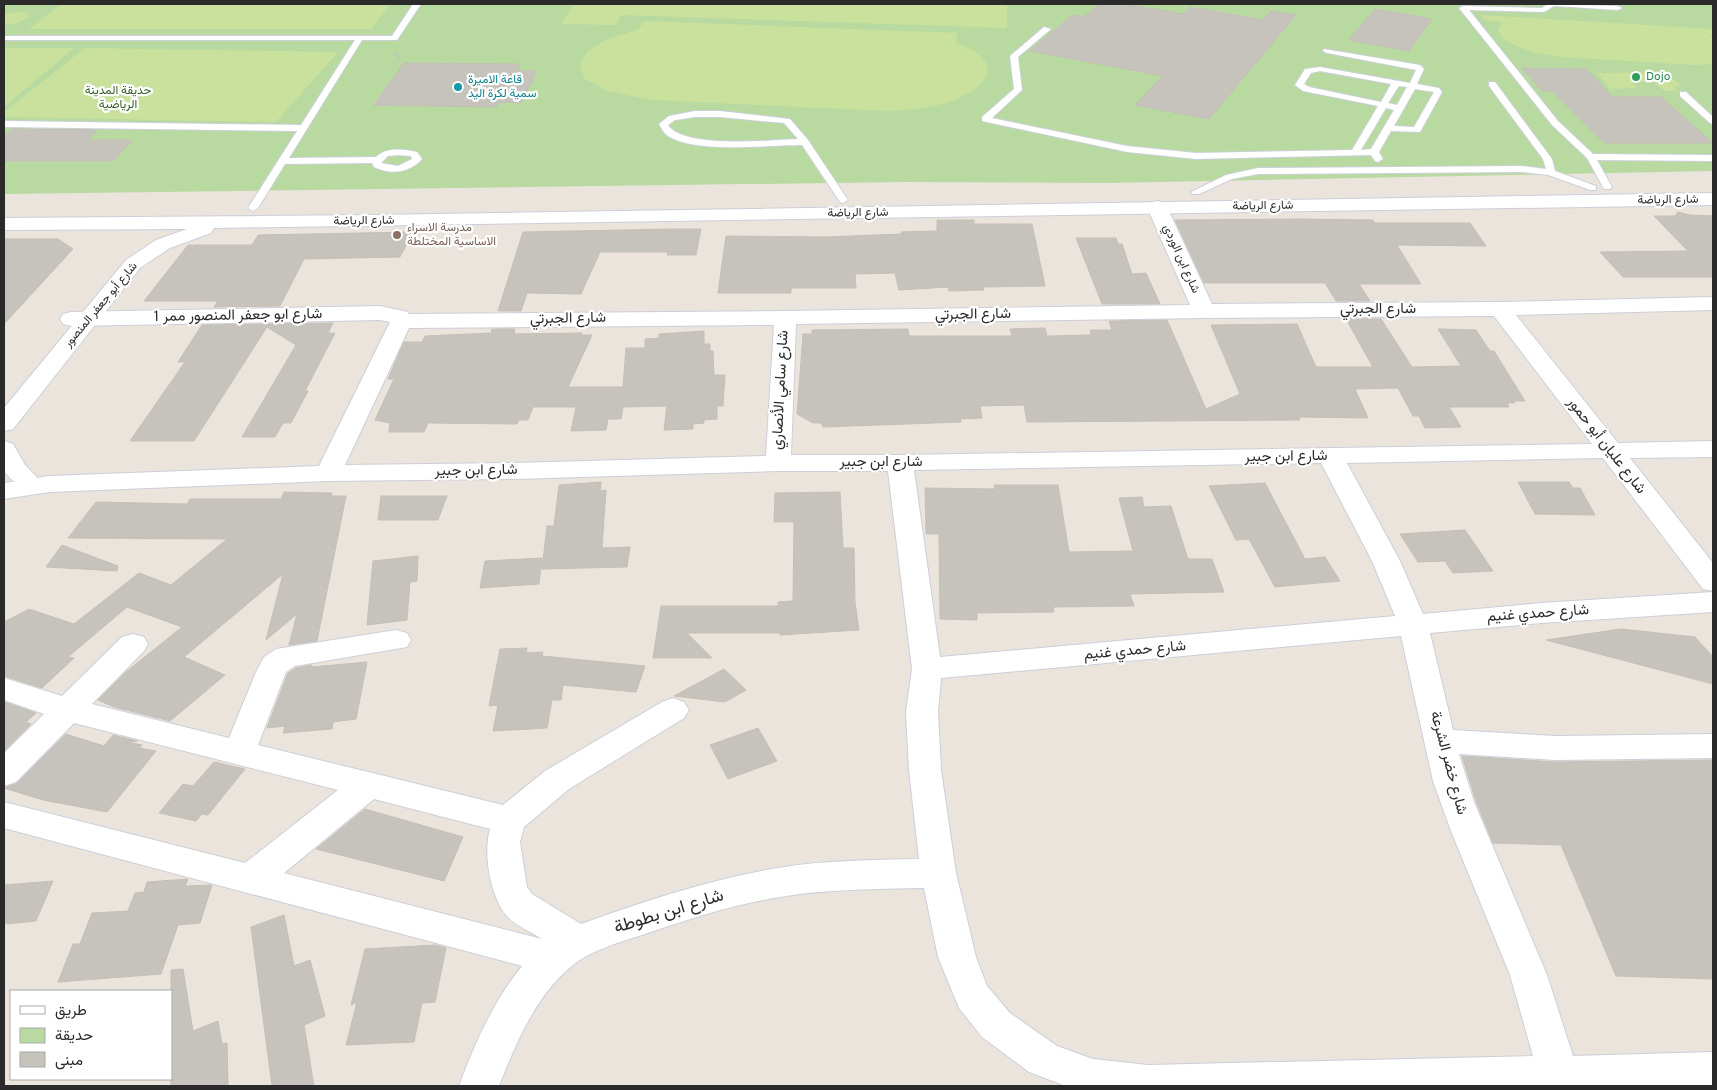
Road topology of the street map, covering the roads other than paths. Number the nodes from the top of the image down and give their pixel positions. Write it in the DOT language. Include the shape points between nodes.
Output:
graph roads {
  1 [pos="417,4"];
  2 [pos="1618,8"];
  3 [pos="1047,29"];
  4 [pos="4,38"];
  5 [pos="360,38"];
  6 [pos="1327,51"];
  7 [pos="1398,64"];
  8 [pos="1392,82"];
  9 [pos="1492,84"];
  10 [pos="1412,86"];
  11 [pos="1683,94"];
  12 [pos="1383,105"];
  13 [pos="1399,108"];
  14 [pos="1713,121"];
  15 [pos="4,124"];
  16 [pos="304,128"];
  17 [pos="1388,128"];
  18 [pos="805,142"];
  19 [pos="1356,151"];
  20 [pos="1374,152"];
  21 [pos="1590,157"];
  22 [pos="1713,158"];
  23 [pos="376,160"];
  24 [pos="282,161"];
  25 [pos="1385,170"];
  26 [pos="1550,172"];
  27 [pos="1713,185"];
  28 [pos="1196,192"];
  29 [pos="1607,192"];
  30 [pos="1713,199"];
  31 [pos="843,200"];
  32 [pos="1157,207"];
  33 [pos="253,208"];
  34 [pos="4,209"];
  35 [pos="587,210"];
  36 [pos="226,223"];
  37 [pos="4,224"];
  38 [pos="124,230"];
  39 [pos="171,241"];
  40 [pos="1713,303"];
  41 [pos="1500,309"];
  42 [pos="1204,310"];
  43 [pos="785,318"];
  44 [pos="80,319"];
  45 [pos="401,321"];
  46 [pos="4,398"];
  47 [pos="4,424"];
  48 [pos="4,449"];
  49 [pos="1713,449"];
  50 [pos="1610,451"];
  51 [pos="1330,456"];
  52 [pos="778,462"];
  53 [pos="900,463"];
  54 [pos="328,473"];
  55 [pos="11,481"];
  56 [pos="1712,584"];
  57 [pos="1413,624"];
  58 [pos="396,640"];
  59 [pos="133,644"];
  60 [pos="927,669"];
  61 [pos="4,689"];
  62 [pos="68,710"];
  63 [pos="672,710"];
  64 [pos="1440,741"];
  65 [pos="1713,746"];
  66 [pos="240,751"];
  67 [pos="4,773"];
  68 [pos="368,784"];
  69 [pos="4,816"];
  70 [pos="509,820"];
  71 [pos="938,872"];
  72 [pos="251,879"];
  73 [pos="566,949"];
  74 [pos="1713,1071"];
  75 [pos="1557,1080"];
  76 [pos="479,1086"];
  1 -- 5 [label="lane" via="394,38"];
  2 -- 21 [label="lane" via="1552,4 1544,10 1463,8 1555,122"];
  3 -- 19 [label="lane" via="1014,56 1018,90 985,119 1127,149 1196,156"];
  4 -- 5 [label="lane"];
  5 -- 16 [label="lane"];
  6 -- 7 [label="lane"];
  7 -- 8 [label="lane"];
  7 -- 10 [label="lane" via="1420,69"];
  8 -- 10 [label="lane"];
  8 -- 12 [label="lane"];
  8 -- 12 [label="lane" via="1313,69 1299,85"];
  9 -- 26 [label="lane" via="1547,159"];
  10 -- 13 [label="lane"];
  10 -- 17 [label="lane" via="1436,90 1438,95 1418,130"];
  11 -- 14 [label="lane"];
  12 -- 13 [label="lane"];
  12 -- 19 [label="lane"];
  13 -- 17 [label="lane"];
  15 -- 16 [label="lane"];
  16 -- 24 [label="lane"];
  17 -- 20 [label="lane"];
  18 -- 18 [label="lane" via="787,121 771,118 695,114 672,118 663,124 675,136 694,141"];
  18 -- 31 [label="lane"];
  19 -- 20 [label="lane"];
  20 -- 25 [label="lane"];
  21 -- 22 [label="lane"];
  21 -- 29 [label="lane"];
  23 -- 24 [label="lane"];
  24 -- 33 [label="lane"];
  25 -- 26 [label="lane" via="1522,169"];
  25 -- 28 [label="lane" via="1258,171 1228,177"];
  26 -- 29 [label="lane"];
  27 -- 29 [label="street, شارع الرياضة"];
  28 -- 29 [label="street, شارع الرياضة"];
  28 -- 31 [label="street, شارع الرياضة"];
  29 -- 30 [label="street, شارع الرياضة"];
  29 -- 32 [label="street, شارع الرياضة"];
  31 -- 35 [label="street, شارع الرياضة"];
  32 -- 35 [label="street, شارع الرياضة"];
  32 -- 42 [label="street, شارع ابن الوردي"];
  33 -- 34 [label="street, شارع الرياضة"];
  33 -- 35 [label="street, شارع الرياضة"];
  35 -- 36 [label="street, شارع الرياضة"];
  36 -- 38 [label="street, شارع الرياضة"];
  36 -- 39 [label="street, شارع أبو جعفر المنصور"];
  37 -- 38 [label="street, شارع الرياضة"];
  38 -- 39 [label="street"];
  38 -- 44 [label="street, شارع أبو جعفر المنصور" via="123,251"];
  39 -- 44 [label="street, شارع أبو جعفر المنصور" via="133,264"];
  40 -- 41 [label="street, شارع الجبرتي"];
  41 -- 42 [label="street, شارع الجبرتي"];
  41 -- 50 [label="street, شارع عليان أبو حمور"];
  42 -- 43 [label="street, شارع الجبرتي"];
  43 -- 45 [label="street, شارع الجبرتي"];
  43 -- 52 [label="street, شارع سامي الأنصاري"];
  44 -- 45 [label="street, شارع ابو جعفر المنصور ممر 1" via="380,313 400,317"];
  44 -- 46 [label="street, شارع أبو جعفر المنصور"];
  44 -- 47 [label="street, شارع أبو جعفر المنصور"];
  45 -- 54 [label="street"];
  48 -- 55 [label="street" via="15,469"];
  49 -- 50 [label="street, شارع ابن جبير"];
  50 -- 51 [label="street, شارع ابن جبير"];
  50 -- 56 [label="street, شارع عليان أبو حمور"];
  51 -- 53 [label="street, شارع ابن جبير"];
  51 -- 57 [label="street, شارع خضر الشرعة" via="1388,567"];
  52 -- 53 [label="street, شارع ابن جبير"];
  52 -- 54 [label="street, شارع ابن جبير" via="514,471"];
  53 -- 60 [label="street"];
  54 -- 55 [label="street, شارع ابن جبير" via="49,484 25,489"];
  56 -- 57 [label="street, شارع حمدي غنيم" via="1542,613"];
  57 -- 60 [label="street, شارع حمدي غنيم"];
  57 -- 64 [label="street, شارع خضر الشرعة"];
  58 -- 66 [label="street" via="281,660 271,672"];
  59 -- 62 [label="street"];
  60 -- 71 [label="street" via="922,712 923,741"];
  61 -- 62 [label="street"];
  62 -- 66 [label="street"];
  62 -- 67 [label="street"];
  63 -- 70 [label="street" via="557,780"];
  64 -- 65 [label="street" via="1556,748"];
  64 -- 75 [label="street, شارع خضر الشرعة" via="1456,800 1542,1014"];
  66 -- 68 [label="street"];
  68 -- 70 [label="street"];
  68 -- 72 [label="street"];
  69 -- 72 [label="street"];
  70 -- 73 [label="street" via="504,842 510,889 519,905 543,921"];
  71 -- 73 [label="street, شارع ابن بطوطة" via="779,882 703,899"];
  71 -- 75 [label="street" via="956,957 972,996 996,1025 1043,1059 1092,1078 1148,1084"];
  72 -- 73 [label="street"];
  73 -- 76 [label="street" via="523,995"];
  74 -- 75 [label="street"];
}
